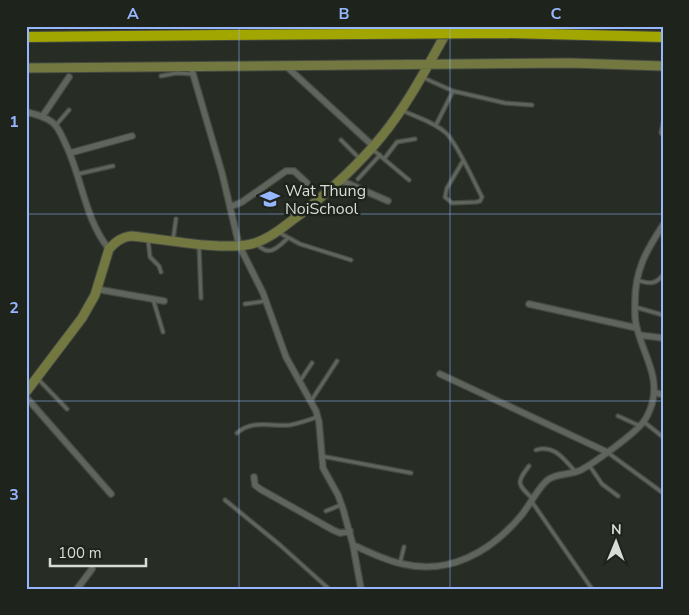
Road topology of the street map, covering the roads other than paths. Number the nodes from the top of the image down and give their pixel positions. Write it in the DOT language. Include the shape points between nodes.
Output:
graph roads {
  1 [pos="450,26"];
  2 [pos="663,37"];
  3 [pos="26,38"];
  4 [pos="428,64"];
  5 [pos="284,65"];
  6 [pos="663,66"];
  7 [pos="26,68"];
  8 [pos="192,70"];
  9 [pos="161,76"];
  10 [pos="69,77"];
  11 [pos="421,77"];
  12 [pos="453,91"];
  13 [pos="532,105"];
  14 [pos="69,110"];
  15 [pos="401,110"];
  16 [pos="26,112"];
  17 [pos="42,117"];
  18 [pos="663,123"];
  19 [pos="436,125"];
  20 [pos="55,126"];
  21 [pos="663,135"];
  22 [pos="132,136"];
  23 [pos="415,139"];
  24 [pos="341,140"];
  25 [pos="372,147"];
  26 [pos="70,153"];
  27 [pos="380,155"];
  28 [pos="384,159"];
  29 [pos="361,160"];
  30 [pos="463,160"];
  31 [pos="113,166"];
  32 [pos="78,174"];
  33 [pos="358,179"];
  34 [pos="340,180"];
  35 [pos="409,180"];
  36 [pos="307,183"];
  37 [pos="388,201"];
  38 [pos="230,207"];
  39 [pos="176,219"];
  40 [pos="663,225"];
  41 [pos="277,232"];
  42 [pos="661,232"];
  43 [pos="148,238"];
  44 [pos="288,238"];
  45 [pos="173,241"];
  46 [pos="256,242"];
  47 [pos="198,244"];
  48 [pos="239,245"];
  49 [pos="109,249"];
  50 [pos="351,260"];
  51 [pos="161,272"];
  52 [pos="663,275"];
  53 [pos="637,280"];
  54 [pos="96,289"];
  55 [pos="201,298"];
  56 [pos="153,299"];
  57 [pos="164,300"];
  58 [pos="266,301"];
  59 [pos="245,304"];
  60 [pos="529,304"];
  61 [pos="635,307"];
  62 [pos="663,315"];
  63 [pos="163,332"];
  64 [pos="638,332"];
  65 [pos="663,338"];
  66 [pos="337,360"];
  67 [pos="312,363"];
  68 [pos="440,374"];
  69 [pos="37,378"];
  70 [pos="300,381"];
  71 [pos="26,392"];
  72 [pos="654,392"];
  73 [pos="663,395"];
  74 [pos="26,397"];
  75 [pos="311,401"];
  76 [pos="67,409"];
  77 [pos="618,416"];
  78 [pos="317,417"];
  79 [pos="642,424"];
  80 [pos="237,433"];
  81 [pos="663,437"];
  82 [pos="536,450"];
  83 [pos="607,452"];
  84 [pos="320,456"];
  85 [pos="589,465"];
  86 [pos="529,466"];
  87 [pos="576,472"];
  88 [pos="411,473"];
  89 [pos="254,477"];
  90 [pos="663,493"];
  91 [pos="111,494"];
  92 [pos="618,496"];
  93 [pos="225,500"];
  94 [pos="532,500"];
  95 [pos="342,504"];
  96 [pos="326,511"];
  97 [pos="350,531"];
  98 [pos="353,545"];
  99 [pos="404,547"];
  100 [pos="400,564"];
  101 [pos="92,570"];
  102 [pos="77,589"];
  103 [pos="329,589"];
  104 [pos="361,589"];
  105 [pos="592,589"];
  1 -- 4 [label="main road"];
  2 -- 3 [label="highway, bridge" via="505,33"];
  4 -- 5 [label="main road"];
  4 -- 6 [label="main road"];
  4 -- 11 [label="main road"];
  5 -- 8 [label="main road"];
  5 -- 25 [label="street"];
  7 -- 8 [label="main road"];
  8 -- 9 [label="lane"];
  8 -- 38 [label="street"];
  10 -- 17 [label="street"];
  11 -- 12 [label="lane"];
  11 -- 15 [label="main road"];
  12 -- 13 [label="lane" via="505,104"];
  12 -- 19 [label="lane"];
  14 -- 20 [label="lane"];
  15 -- 19 [label="lane"];
  15 -- 25 [label="main road"];
  16 -- 17 [label="street"];
  17 -- 20 [label="street"];
  18 -- 21 [label="lane"];
  19 -- 30 [label="lane" via="447,134"];
  20 -- 26 [label="street"];
  22 -- 26 [label="street"];
  23 -- 28 [label="lane" via="397,142"];
  24 -- 29 [label="lane"];
  25 -- 27 [label="lane"];
  25 -- 29 [label="main road"];
  26 -- 32 [label="street"];
  27 -- 28 [label="lane"];
  27 -- 33 [label="lane"];
  28 -- 35 [label="lane"];
  29 -- 34 [label="main road"];
  30 -- 30 [label="lane" via="482,197 480,201 452,203 445,197"];
  31 -- 32 [label="lane"];
  32 -- 49 [label="street" via="96,228"];
  34 -- 37 [label="street"];
  34 -- 41 [label="main road"];
  36 -- 38 [label="street" via="294,171 286,171"];
  38 -- 48 [label="street"];
  39 -- 45 [label="lane"];
  40 -- 42 [label="street"];
  41 -- 44 [label="lane"];
  41 -- 46 [label="main road"];
  42 -- 53 [label="street" via="641,263"];
  43 -- 45 [label="main road"];
  43 -- 49 [label="main road" via="125,237"];
  43 -- 51 [label="lane" via="150,257"];
  44 -- 46 [label="lane" via="271,251 264,250"];
  44 -- 50 [label="lane"];
  45 -- 47 [label="main road"];
  46 -- 48 [label="main road"];
  47 -- 48 [label="main road"];
  47 -- 55 [label="lane"];
  48 -- 58 [label="street"];
  49 -- 54 [label="main road"];
  52 -- 53 [label="lane" via="652,284"];
  53 -- 61 [label="street"];
  54 -- 56 [label="street"];
  54 -- 69 [label="main road" via="82,318"];
  56 -- 57 [label="street"];
  56 -- 63 [label="lane"];
  58 -- 59 [label="lane"];
  58 -- 70 [label="street" via="280,343"];
  60 -- 64 [label="street"];
  61 -- 62 [label="lane"];
  61 -- 64 [label="street"];
  64 -- 65 [label="street"];
  64 -- 72 [label="street" via="649,360"];
  66 -- 75 [label="lane"];
  67 -- 70 [label="lane"];
  68 -- 83 [label="street"];
  69 -- 71 [label="main road"];
  69 -- 76 [label="lane"];
  70 -- 75 [label="street"];
  72 -- 73 [label="street"];
  72 -- 79 [label="street"];
  74 -- 91 [label="street"];
  75 -- 78 [label="street"];
  77 -- 79 [label="lane"];
  78 -- 80 [label="lane" via="290,425 259,424"];
  78 -- 84 [label="street"];
  79 -- 81 [label="lane"];
  79 -- 83 [label="street"];
  82 -- 87 [label="lane" via="552,449"];
  83 -- 85 [label="street"];
  83 -- 90 [label="lane"];
  84 -- 88 [label="lane"];
  84 -- 95 [label="street" via="325,474"];
  85 -- 87 [label="street"];
  85 -- 92 [label="lane" via="602,484"];
  86 -- 94 [label="lane" via="519,482"];
  87 -- 94 [label="street" via="549,479"];
  89 -- 97 [label="street" via="257,487 285,503 333,530 340,533"];
  93 -- 103 [label="lane"];
  94 -- 100 [label="street" via="510,528 474,556 443,566"];
  94 -- 105 [label="lane"];
  95 -- 96 [label="lane"];
  95 -- 97 [label="street"];
  97 -- 98 [label="street"];
  98 -- 100 [label="street"];
  98 -- 104 [label="street"];
  99 -- 100 [label="lane"];
  101 -- 102 [label="street"];
}
